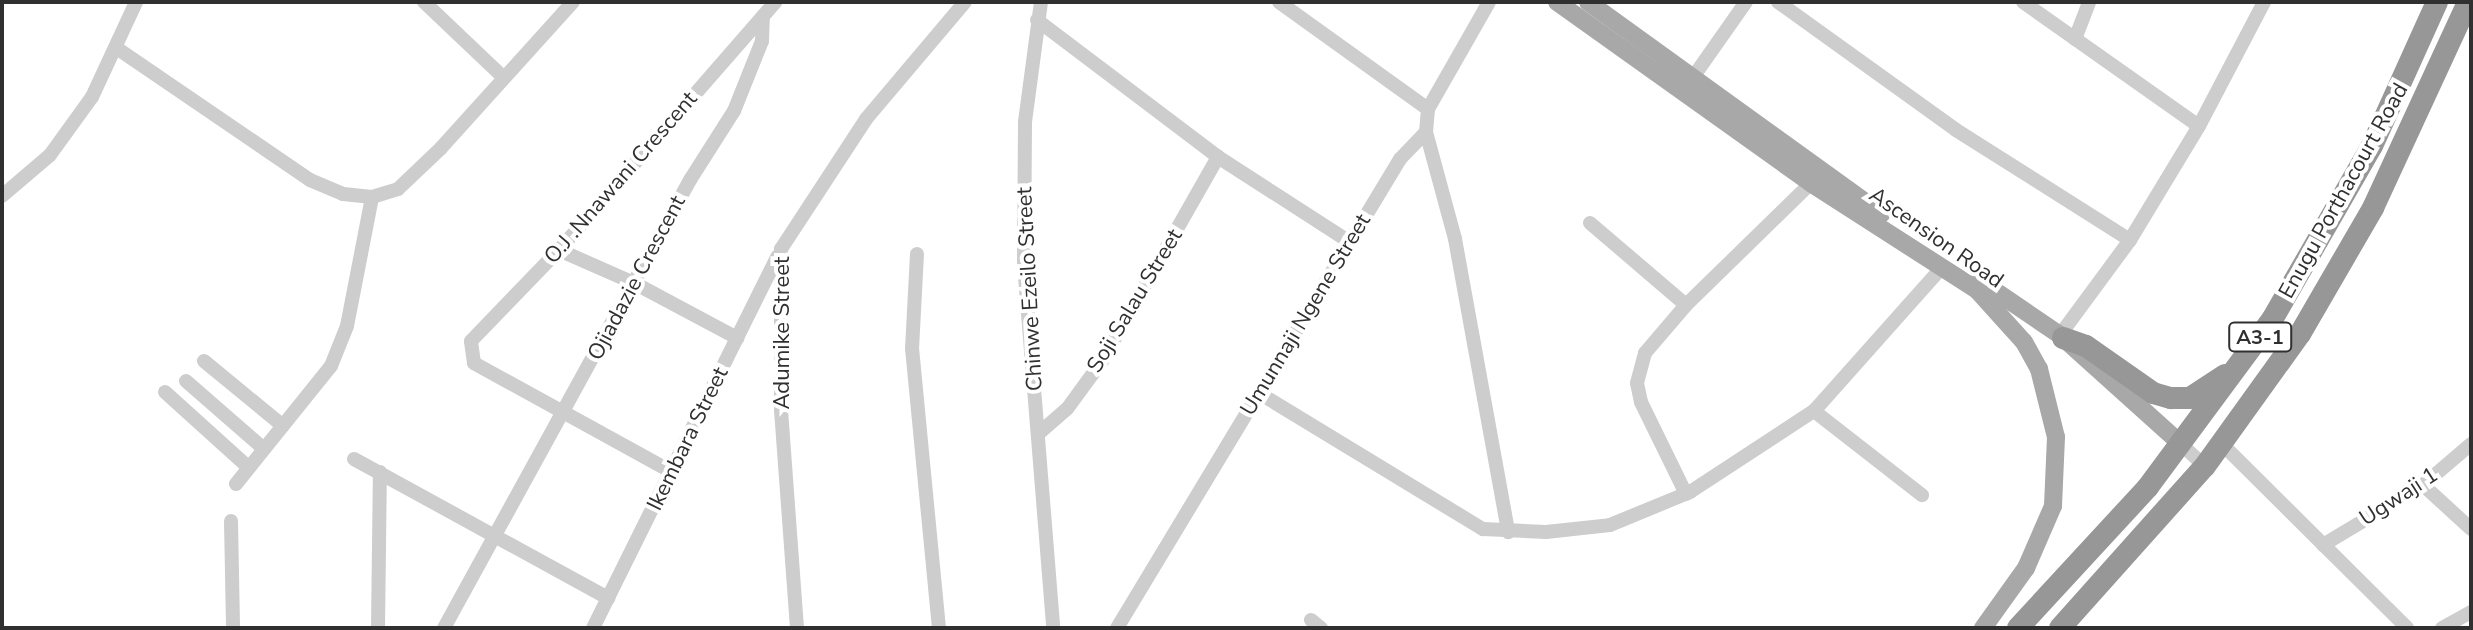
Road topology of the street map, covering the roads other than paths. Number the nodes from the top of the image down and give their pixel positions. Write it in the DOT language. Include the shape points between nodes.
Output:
graph roads {
  1 [pos="136,2"];
  2 [pos="424,2"];
  3 [pos="573,2"];
  4 [pos="775,2"];
  5 [pos="965,2"];
  6 [pos="1041,2"];
  7 [pos="1279,2"];
  8 [pos="1489,2"];
  9 [pos="1557,2"];
  10 [pos="1588,2"];
  11 [pos="1746,2"];
  12 [pos="1778,2"];
  13 [pos="2023,2"];
  14 [pos="2089,2"];
  15 [pos="2264,2"];
  16 [pos="2437,2"];
  17 [pos="2468,2"];
  18 [pos="763,16"];
  19 [pos="1037,20"];
  20 [pos="2075,39"];
  21 [pos="118,49"];
  22 [pos="504,78"];
  23 [pos="1687,85"];
  24 [pos="1428,109"];
  25 [pos="2199,126"];
  26 [pos="1426,132"];
  27 [pos="1218,157"];
  28 [pos="1816,178"];
  29 [pos="2,196"];
  30 [pos="372,197"];
  31 [pos="1590,223"];
  32 [pos="2130,240"];
  33 [pos="1350,242"];
  34 [pos="781,249"];
  35 [pos="559,250"];
  36 [pos="917,254"];
  37 [pos="1943,266"];
  38 [pos="636,284"];
  39 [pos="1686,305"];
  40 [pos="2061,336"];
  41 [pos="737,338"];
  42 [pos="2245,359"];
  43 [pos="204,361"];
  44 [pos="186,381"];
  45 [pos="165,392"];
  46 [pos="1259,393"];
  47 [pos="565,411"];
  48 [pos="1814,411"];
  49 [pos="283,426"];
  50 [pos="1038,434"];
  51 [pos="2181,444"];
  52 [pos="2222,444"];
  53 [pos="2471,444"];
  54 [pos="264,449"];
  55 [pos="354,459"];
  56 [pos="2205,466"];
  57 [pos="249,468"];
  58 [pos="380,472"];
  59 [pos="672,472"];
  60 [pos="236,484"];
  61 [pos="2423,485"];
  62 [pos="1686,494"];
  63 [pos="1922,495"];
  64 [pos="231,521"];
  65 [pos="2471,529"];
  66 [pos="1508,532"];
  67 [pos="496,536"];
  68 [pos="2323,545"];
  69 [pos="608,598"];
  70 [pos="2471,612"];
  71 [pos="233,628"];
  72 [pos="378,628"];
  73 [pos="444,628"];
  74 [pos="593,628"];
  75 [pos="797,628"];
  76 [pos="939,628"];
  77 [pos="1053,628"];
  78 [pos="1117,628"];
  79 [pos="1983,628"];
  80 [pos="2018,628"];
  81 [pos="2060,628"];
  82 [pos="2407,628"];
  83 [pos="2442,628"];
  1 -- 21 [label="street"];
  2 -- 22 [label="street"];
  3 -- 22 [label="street"];
  4 -- 18 [label="street, O.J .Nnawani Crescent"];
  5 -- 34 [label="street, Adumike Street" via="866,119"];
  6 -- 19 [label="street, Chinwe Ezeilo Street"];
  7 -- 24 [label="street"];
  8 -- 24 [label="street"];
  9 -- 23 [label="main road, Ascension Road"];
  10 -- 23 [label="main road, Ascension Road"];
  11 -- 23 [label="street"];
  12 -- 32 [label="street" via="1956,130"];
  13 -- 20 [label="street"];
  14 -- 20 [label="street"];
  15 -- 25 [label="street"];
  16 -- 42 [label="highway, Enugu Porthacourt Road / A3-1" via="2412,65 2331,223"];
  17 -- 52 [label="highway, A3-1" via="2373,208 2300,334"];
  18 -- 35 [label="street, O.J .Nnawani Crescent"];
  18 -- 38 [label="street, Ojiadazie Crescent" via="762,41 734,111 690,180"];
  19 -- 27 [label="street"];
  19 -- 50 [label="street, Chinwe Ezeilo Street" via="1023,187"];
  20 -- 25 [label="street"];
  21 -- 29 [label="street" via="92,97 50,155"];
  21 -- 30 [label="street" via="310,180 343,194"];
  22 -- 30 [label="street" via="398,189"];
  23 -- 28 [label="main road, Ascension Road"];
  24 -- 26 [label="street"];
  25 -- 32 [label="street"];
  26 -- 33 [label="street, Umunnaji Ngene Street" via="1400,159"];
  26 -- 66 [label="street" via="1455,239"];
  27 -- 33 [label="street"];
  27 -- 50 [label="street, Soji Salau Street" via="1102,361 1067,409"];
  28 -- 37 [label="main road, Ascension Road"];
  28 -- 39 [label="street"];
  28 -- 40 [label="main road, Ascension Road"];
  30 -- 49 [label="street" via="341,344 331,366"];
  31 -- 39 [label="street"];
  32 -- 40 [label="street"];
  33 -- 46 [label="street, Umunnaji Ngene Street"];
  34 -- 41 [label="street, Ikembara Street"];
  34 -- 75 [label="street, Adumike Street" via="781,410"];
  35 -- 38 [label="street"];
  35 -- 47 [label="street, O.J .Nnawani Crescent" via="471,341 470,353 474,363"];
  36 -- 76 [label="street" via="912,348"];
  37 -- 48 [label="street"];
  37 -- 79 [label="main road, Ascension Road" via="1977,290 2024,342 2039,369 2056,437 2053,506 2045,528 2026,568"];
  38 -- 41 [label="street"];
  38 -- 47 [label="street, Ojiadazie Crescent"];
  39 -- 62 [label="street" via="1645,353 1637,383"];
  40 -- 42 [label="highway" via="2086,346 2153,393 2171,398 2190,398 2209,389"];
  40 -- 51 [label="main road, Ascension Road"];
  41 -- 59 [label="street, Ikembara Street"];
  42 -- 51 [label="highway, Enugu Porthacourt Road / A3-1"];
  43 -- 49 [label="street"];
  44 -- 54 [label="street"];
  45 -- 57 [label="street"];
  46 -- 66 [label="street" via="1457,515 1483,529"];
  46 -- 78 [label="street, Umunnaji Ngene Street"];
  47 -- 59 [label="street"];
  47 -- 67 [label="street, Ojiadazie Crescent"];
  48 -- 62 [label="street"];
  48 -- 63 [label="street"];
  49 -- 54 [label="street"];
  50 -- 77 [label="street, Chinwe Ezeilo Street"];
  51 -- 56 [label="street"];
  51 -- 80 [label="highway, Enugu Porthacourt Road / A3-1" via="2104,539"];
  52 -- 56 [label="highway, A3-1"];
  52 -- 68 [label="street"];
  53 -- 61 [label="street, Ugwaji 1"];
  54 -- 57 [label="street"];
  55 -- 58 [label="street"];
  56 -- 81 [label="highway, A3-1"];
  57 -- 60 [label="street"];
  58 -- 67 [label="street"];
  58 -- 72 [label="street"];
  59 -- 69 [label="street, Ikembara Street"];
  61 -- 65 [label="street"];
  61 -- 68 [label="street, Ugwaji 1"];
  62 -- 66 [label="street" via="1610,525"];
  64 -- 71 [label="street"];
  67 -- 69 [label="street"];
  67 -- 73 [label="street, Ojiadazie Crescent"];
  68 -- 82 [label="street"];
  69 -- 74 [label="street, Ikembara Street"];
  70 -- 83 [label="street"];
}
